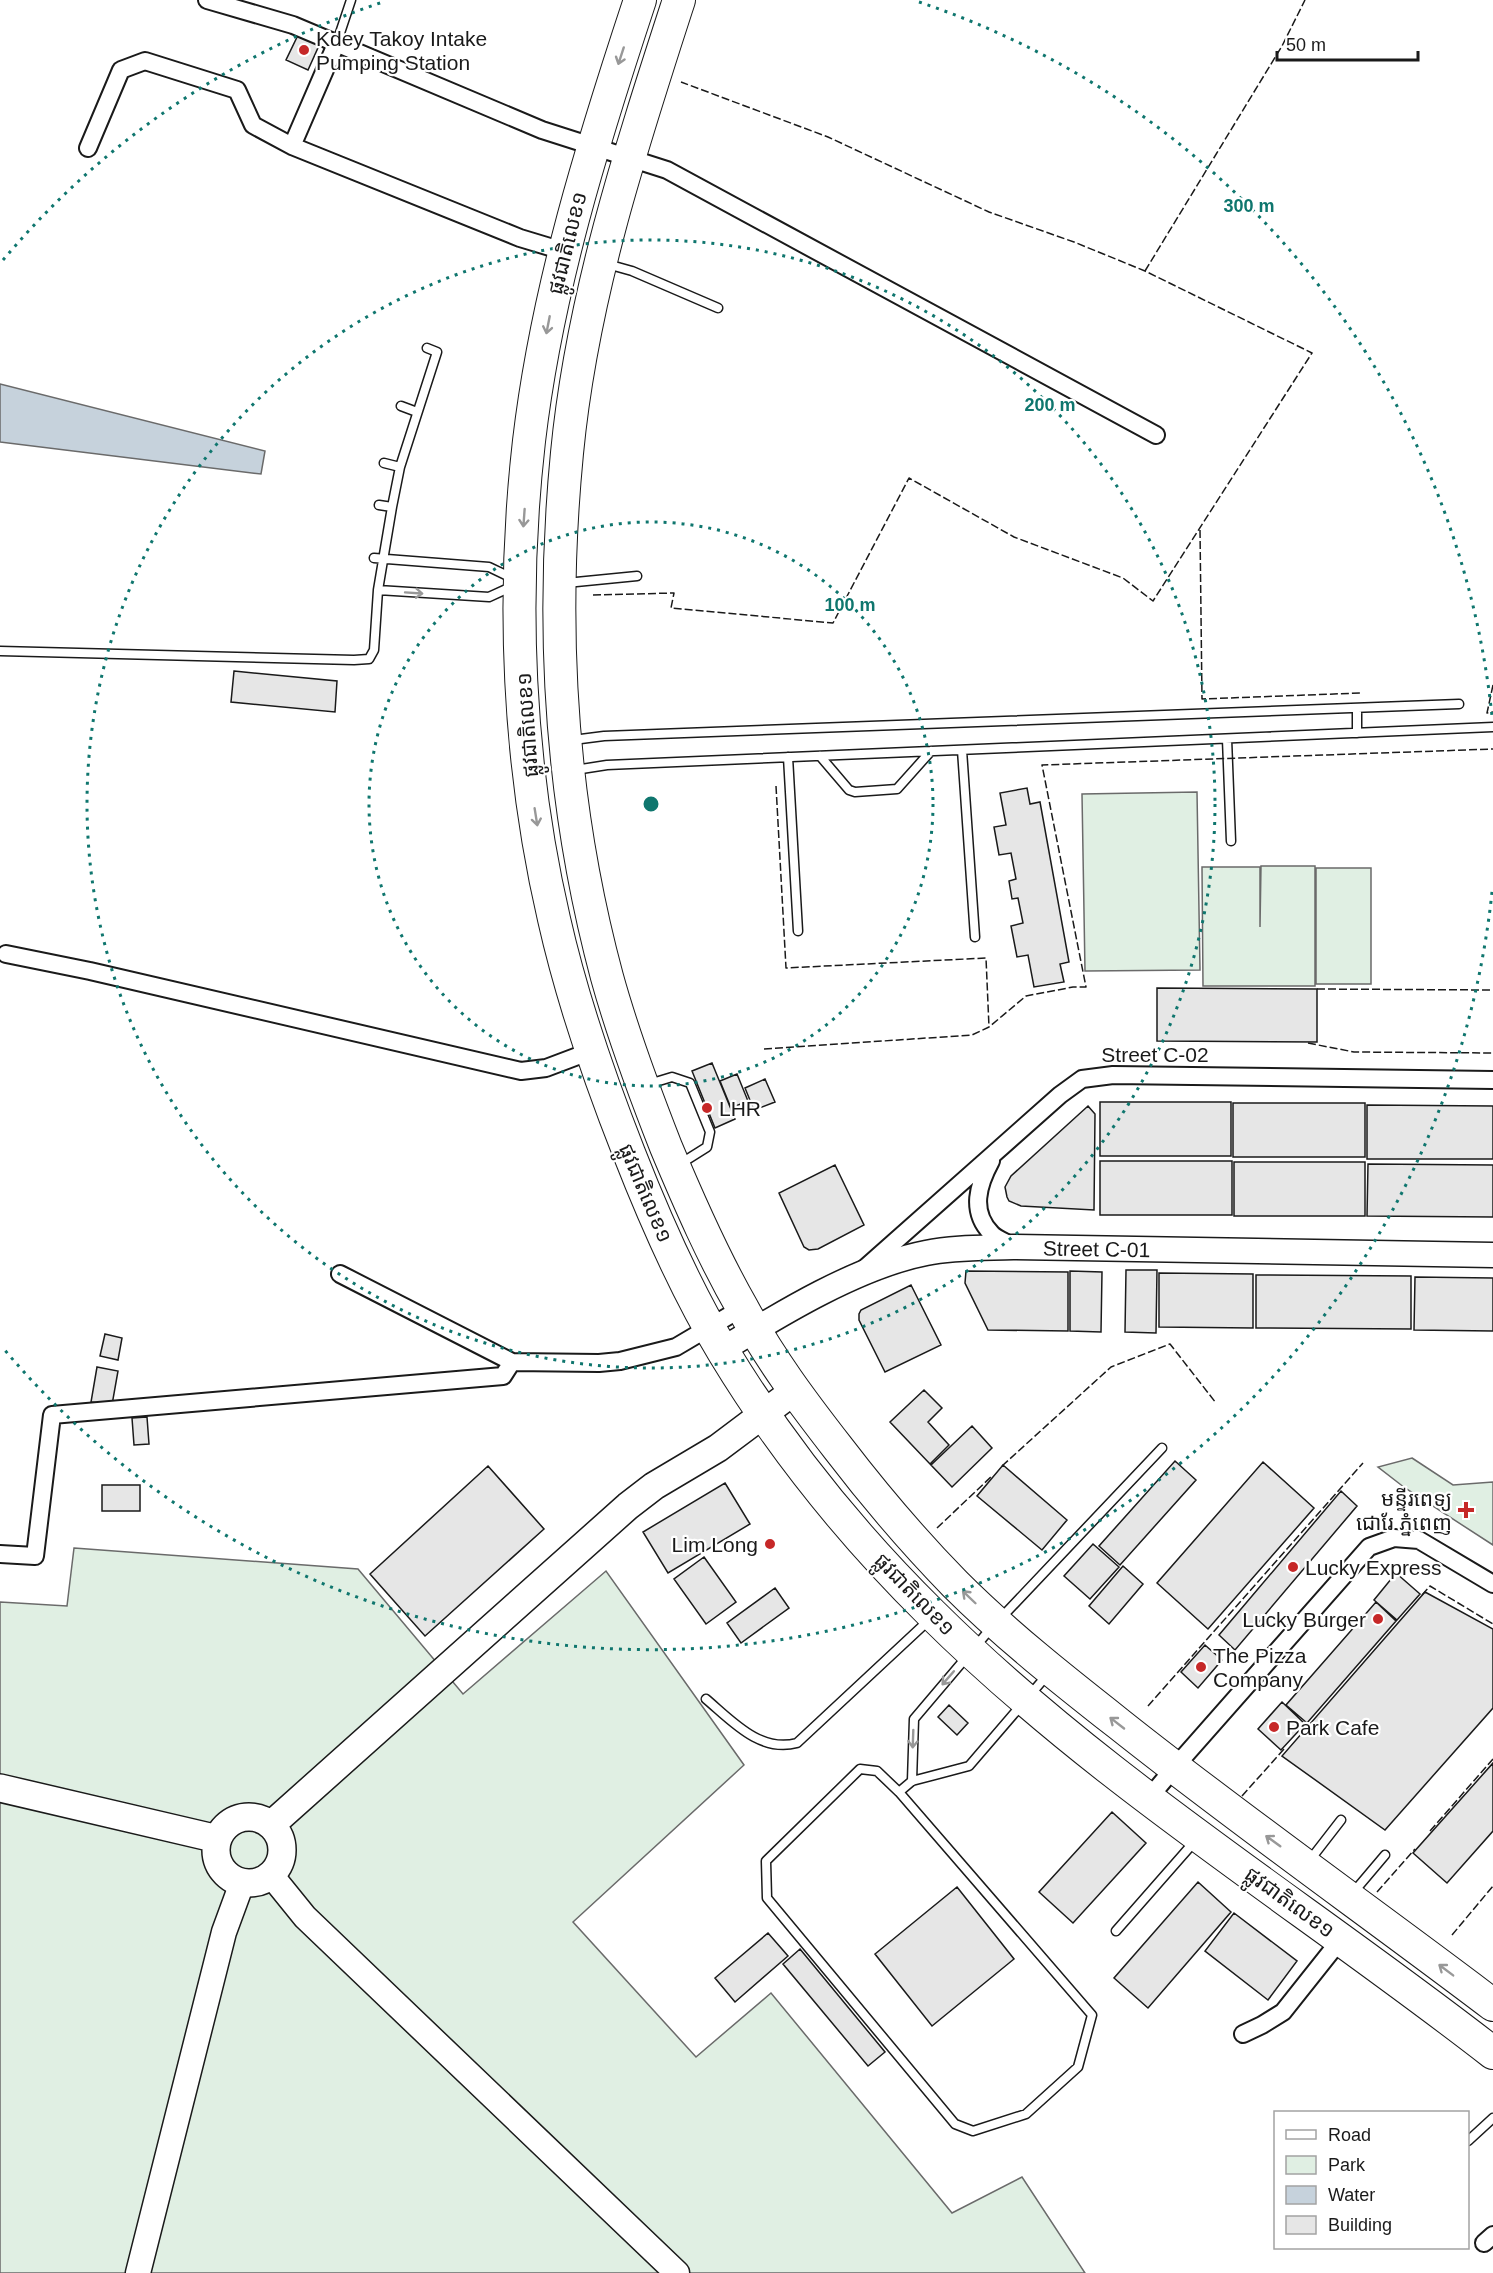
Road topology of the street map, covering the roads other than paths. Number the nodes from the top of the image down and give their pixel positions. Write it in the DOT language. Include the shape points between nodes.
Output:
graph roads {
  1 [pos="207,0"];
  2 [pos="351,0"];
  3 [pos="640,0"];
  4 [pos="679,0"];
  5 [pos="336,42"];
  6 [pos="292,146"];
  7 [pos="592,146"];
  8 [pos="88,148"];
  9 [pos="628,157"];
  10 [pos="563,251"];
  11 [pos="600,263"];
  12 [pos="718,308"];
  13 [pos="427,348"];
  14 [pos="401,406"];
  15 [pos="417,412"];
  16 [pos="1156,435"];
  17 [pos="384,463"];
  18 [pos="400,467"];
  19 [pos="379,505"];
  20 [pos="392,507"];
  21 [pos="378,559"];
  22 [pos="637,576"];
  23 [pos="540,583"];
  24 [pos="378,590"];
  25 [pos="0,651"];
  26 [pos="1459,704"];
  27 [pos="1357,708"];
  28 [pos="1493,727"];
  29 [pos="1357,733"];
  30 [pos="1227,739"];
  31 [pos="962,750"];
  32 [pos="931,751"];
  33 [pos="567,756"];
  34 [pos="820,756"];
  35 [pos="788,757"];
  36 [pos="1231,841"];
  37 [pos="798,931"];
  38 [pos="975,937"];
  39 [pos="6,954"];
  40 [pos="591,1051"];
  41 [pos="1493,1080"];
  42 [pos="642,1085"];
  43 [pos="996,1150"];
  44 [pos="675,1167"];
  45 [pos="1013,1247"];
  46 [pos="1493,1255"];
  47 [pos="340,1274"];
  48 [pos="856,1276"];
  49 [pos="748,1319"];
  50 [pos="716,1339"];
  51 [pos="512,1362"];
  52 [pos="794,1391"];
  53 [pos="764,1414"];
  54 [pos="1162,1448"];
  55 [pos="0,1554"];
  56 [pos="1493,1584"];
  57 [pos="934,1616"];
  58 [pos="996,1623"];
  59 [pos="971,1652"];
  60 [pos="1052,1670"];
  61 [pos="706,1699"];
  62 [pos="1027,1700"];
  63 [pos="1174,1768"];
  64 [pos="912,1781"];
  65 [pos="0,1788"];
  66 [pos="899,1792"];
  67 [pos="1149,1798"];
  68 [pos="1341,1820"];
  69 [pos="271,1825"];
  70 [pos="1200,1836"];
  71 [pos="218,1839"];
  72 [pos="1385,1855"];
  73 [pos="1306,1865"];
  74 [pos="271,1875"];
  75 [pos="242,1883"];
  76 [pos="1349,1897"];
  77 [pos="1116,1931"];
  78 [pos="1341,1939"];
  79 [pos="1493,2005"];
  80 [pos="1243,2034"];
  81 [pos="1493,2054"];
  82 [pos="1493,2118"];
  83 [pos="1469,2139"];
  84 [pos="138,2273"];
  85 [pos="677,2273"];
  1 -- 5 [label="street"];
  2 -- 5 [label="lane"];
  3 -- 7 [label="highway, ផ្លូវជាតិលេខ១, one-way"];
  4 -- 9 [label="highway, ផ្លូវជាតិលេខ១"];
  5 -- 6 [label="street"];
  5 -- 7 [label="street" via="542,130"];
  6 -- 8 [label="street" via="253,125 237,90 145,61 121,70"];
  6 -- 10 [label="street" via="520,238"];
  7 -- 9 [label="street"];
  7 -- 10 [label="highway, ផ្លូវជាតិលេខ១"];
  9 -- 11 [label="highway, ផ្លូវជាតិលេខ១"];
  9 -- 16 [label="street" via="667,170"];
  10 -- 23 [label="highway, ផ្លូវជាតិលេខ១, one-way" via="529,442"];
  11 -- 12 [label="lane" via="632,271"];
  11 -- 23 [label="highway, ផ្លូវជាតិលេខ១"];
  13 -- 15 [label="lane" via="437,352"];
  14 -- 15 [label="lane"];
  15 -- 18 [label="lane"];
  17 -- 18 [label="lane"];
  18 -- 20 [label="lane"];
  19 -- 20 [label="lane"];
  20 -- 21 [label="lane"];
  21 -- 23 [label="lane" via="489,567"];
  21 -- 24 [label="lane"];
  22 -- 23 [label="lane"];
  24 -- 23 [label="lane, one-way" via="489,597"];
  23 -- 33 [label="highway, ផ្លូវជាតិលេខ១" via="561,690"];
  23 -- 40 [label="highway, ផ្លូវជាតិលេខ១, one-way" via="524,703 531,783 553,915"];
  24 -- 25 [label="lane" via="374,650 369,659"];
  26 -- 27 [label="lane"];
  27 -- 29 [label="lane"];
  27 -- 33 [label="lane" via="604,736"];
  28 -- 29 [label="lane"];
  29 -- 30 [label="lane"];
  30 -- 31 [label="lane"];
  30 -- 36 [label="lane"];
  31 -- 32 [label="lane"];
  31 -- 38 [label="lane"];
  32 -- 34 [label="lane"];
  32 -- 34 [label="lane" via="897,789 855,792"];
  33 -- 35 [label="lane" via="607,765"];
  33 -- 42 [label="highway, ផ្លូវជាតិលេខ១" via="591,909 607,977"];
  34 -- 35 [label="lane"];
  35 -- 37 [label="lane"];
  39 -- 40 [label="street" via="521,1071 546,1068"];
  40 -- 50 [label="highway, ផ្លូវជាតិលេខ១" via="640,1181"];
  41 -- 43 [label="street, Street C-02" via="1097,1075 1082,1079"];
  42 -- 44 [label="highway, ផ្លូវជាតិលេខ១"];
  42 -- 44 [label="lane" via="672,1077 690,1083 710,1132 707,1147"];
  43 -- 45 [label="street" via="980,1180 977,1198 992,1234"];
  43 -- 48 [label="street, Street C-02"];
  44 -- 49 [label="highway, ផ្លូវជាតិលេខ១"];
  45 -- 46 [label="street, Street C-01"];
  45 -- 48 [label="street, Street C-01" via="925,1253"];
  47 -- 51 [label="street"];
  48 -- 49 [label="street, Street C-01"];
  49 -- 50 [label="street, Street C-01"];
  49 -- 52 [label="highway, ផ្លូវជាតិលេខ១"];
  50 -- 51 [label="street" via="599,1364"];
  50 -- 53 [label="highway, ផ្លូវជាតិលេខ១"];
  51 -- 55 [label="street" via="503,1376 52,1415 35,1556"];
  52 -- 53 [label="main road"];
  58 -- 52 [label="highway, ផ្លូវជាតិលេខ១, one-way" via="875,1496"];
  53 -- 57 [label="highway, ផ្លូវជាតិលេខ១" via="846,1520"];
  53 -- 69 [label="main road" via="627,1506"];
  54 -- 58 [label="lane"];
  56 -- 63 [label="street" via="1419,1540 1394,1538 1369,1547"];
  57 -- 59 [label="highway, ផ្លូវជាតិលេខ១"];
  57 -- 61 [label="lane" via="797,1743 769,1744 744,1731"];
  58 -- 59 [label="lane"];
  58 -- 60 [label="highway, ផ្លូវជាតិលេខ១"];
  59 -- 62 [label="highway, ផ្លូវជាតិលេខ១"];
  59 -- 64 [label="lane, one-way" via="914,1719"];
  60 -- 62 [label="lane"];
  63 -- 60 [label="highway, ផ្លូវជាតិលេខ១, one-way"];
  62 -- 64 [label="lane" via="969,1766"];
  62 -- 67 [label="highway, ផ្លូវជាតិលេខ១"];
  63 -- 67 [label="street"];
  73 -- 63 [label="highway, ផ្លូវជាតិលេខ១, one-way"];
  64 -- 66 [label="lane"];
  65 -- 71 [label="main road"];
  66 -- 66 [label="lane" via="1092,2015 1078,2067 1026,2114 973,2131 955,2124 767,1898 766,1861 860,1769 877,1771"];
  67 -- 70 [label="highway, ផ្លូវជាតិលេខ១"];
  68 -- 73 [label="lane"];
  69 -- 71 [label="main road" via="252,1817 242,1818 225,1827"];
  69 -- 74 [label="main road" via="282,1847 278,1867"];
  70 -- 77 [label="lane"];
  70 -- 78 [label="highway, ផ្លូវជាតិលេខ១"];
  71 -- 75 [label="main road" via="218,1861 224,1872"];
  72 -- 76 [label="lane"];
  73 -- 76 [label="highway, ផ្លូវជាតិលេខ១"];
  74 -- 75 [label="main road"];
  74 -- 85 [label="street" via="305,1917"];
  75 -- 84 [label="street" via="224,1932"];
  79 -- 76 [label="highway, ផ្លូវជាតិលេខ១, one-way"];
  78 -- 80 [label="street" via="1283,2012"];
  78 -- 81 [label="highway, ផ្លូវជាតិលេខ១"];
  82 -- 83 [label="lane"];
}
